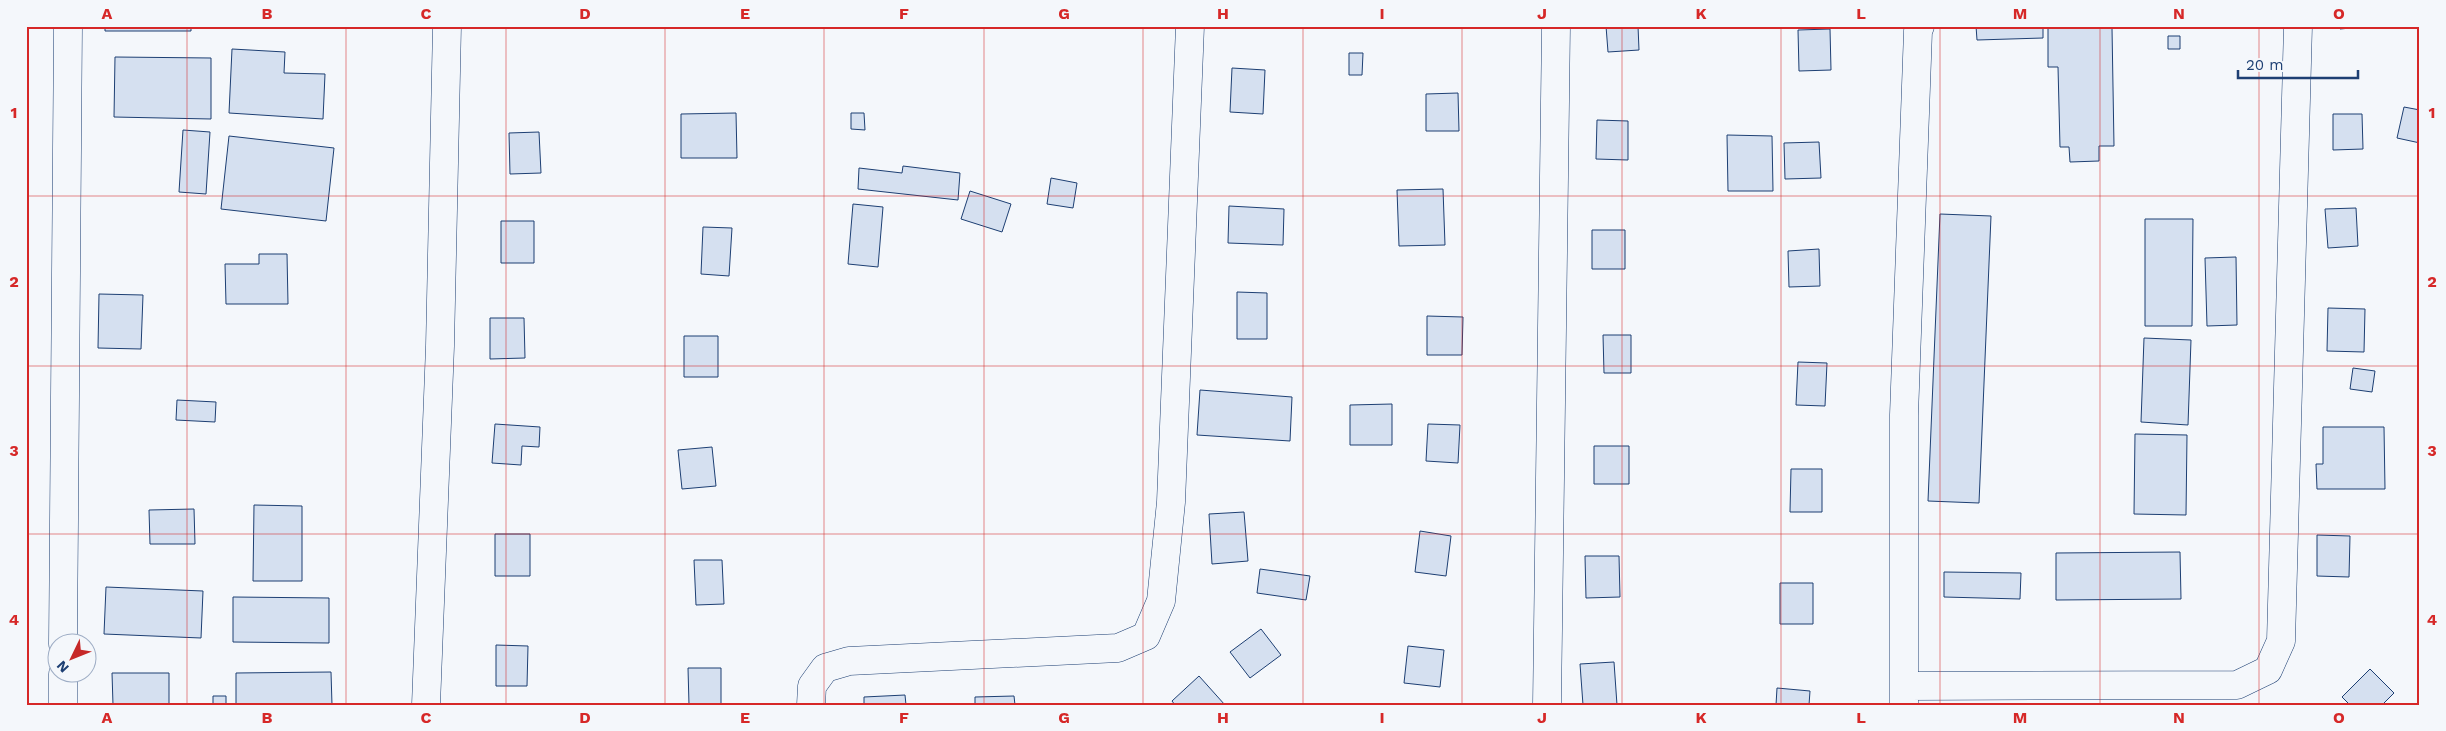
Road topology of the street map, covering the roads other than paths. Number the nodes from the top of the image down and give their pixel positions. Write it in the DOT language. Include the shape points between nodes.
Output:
graph roads {
  1 [pos="68,26"];
  2 [pos="447,26"];
  3 [pos="1190,26"];
  4 [pos="1556,26"];
  5 [pos="1920,26"];
  6 [pos="2298,26"];
  7 [pos="63,634"];
  8 [pos="63,684"];
  9 [pos="1905,696"];
  10 [pos="63,705"];
  11 [pos="426,705"];
  12 [pos="811,705"];
  13 [pos="1547,705"];
  1 -- 7 [label="street"];
  2 -- 11 [label="street" via="440,346"];
  3 -- 12 [label="street" via="1171,502 1161,602 1146,636 1118,648 849,661 825,668 812,686"];
  4 -- 13 [label="street"];
  5 -- 9 [label="street" via="1904,415"];
  6 -- 9 [label="street" via="2281,641 2268,670 2237,685"];
  8 -- 10 [label="street"];
}
